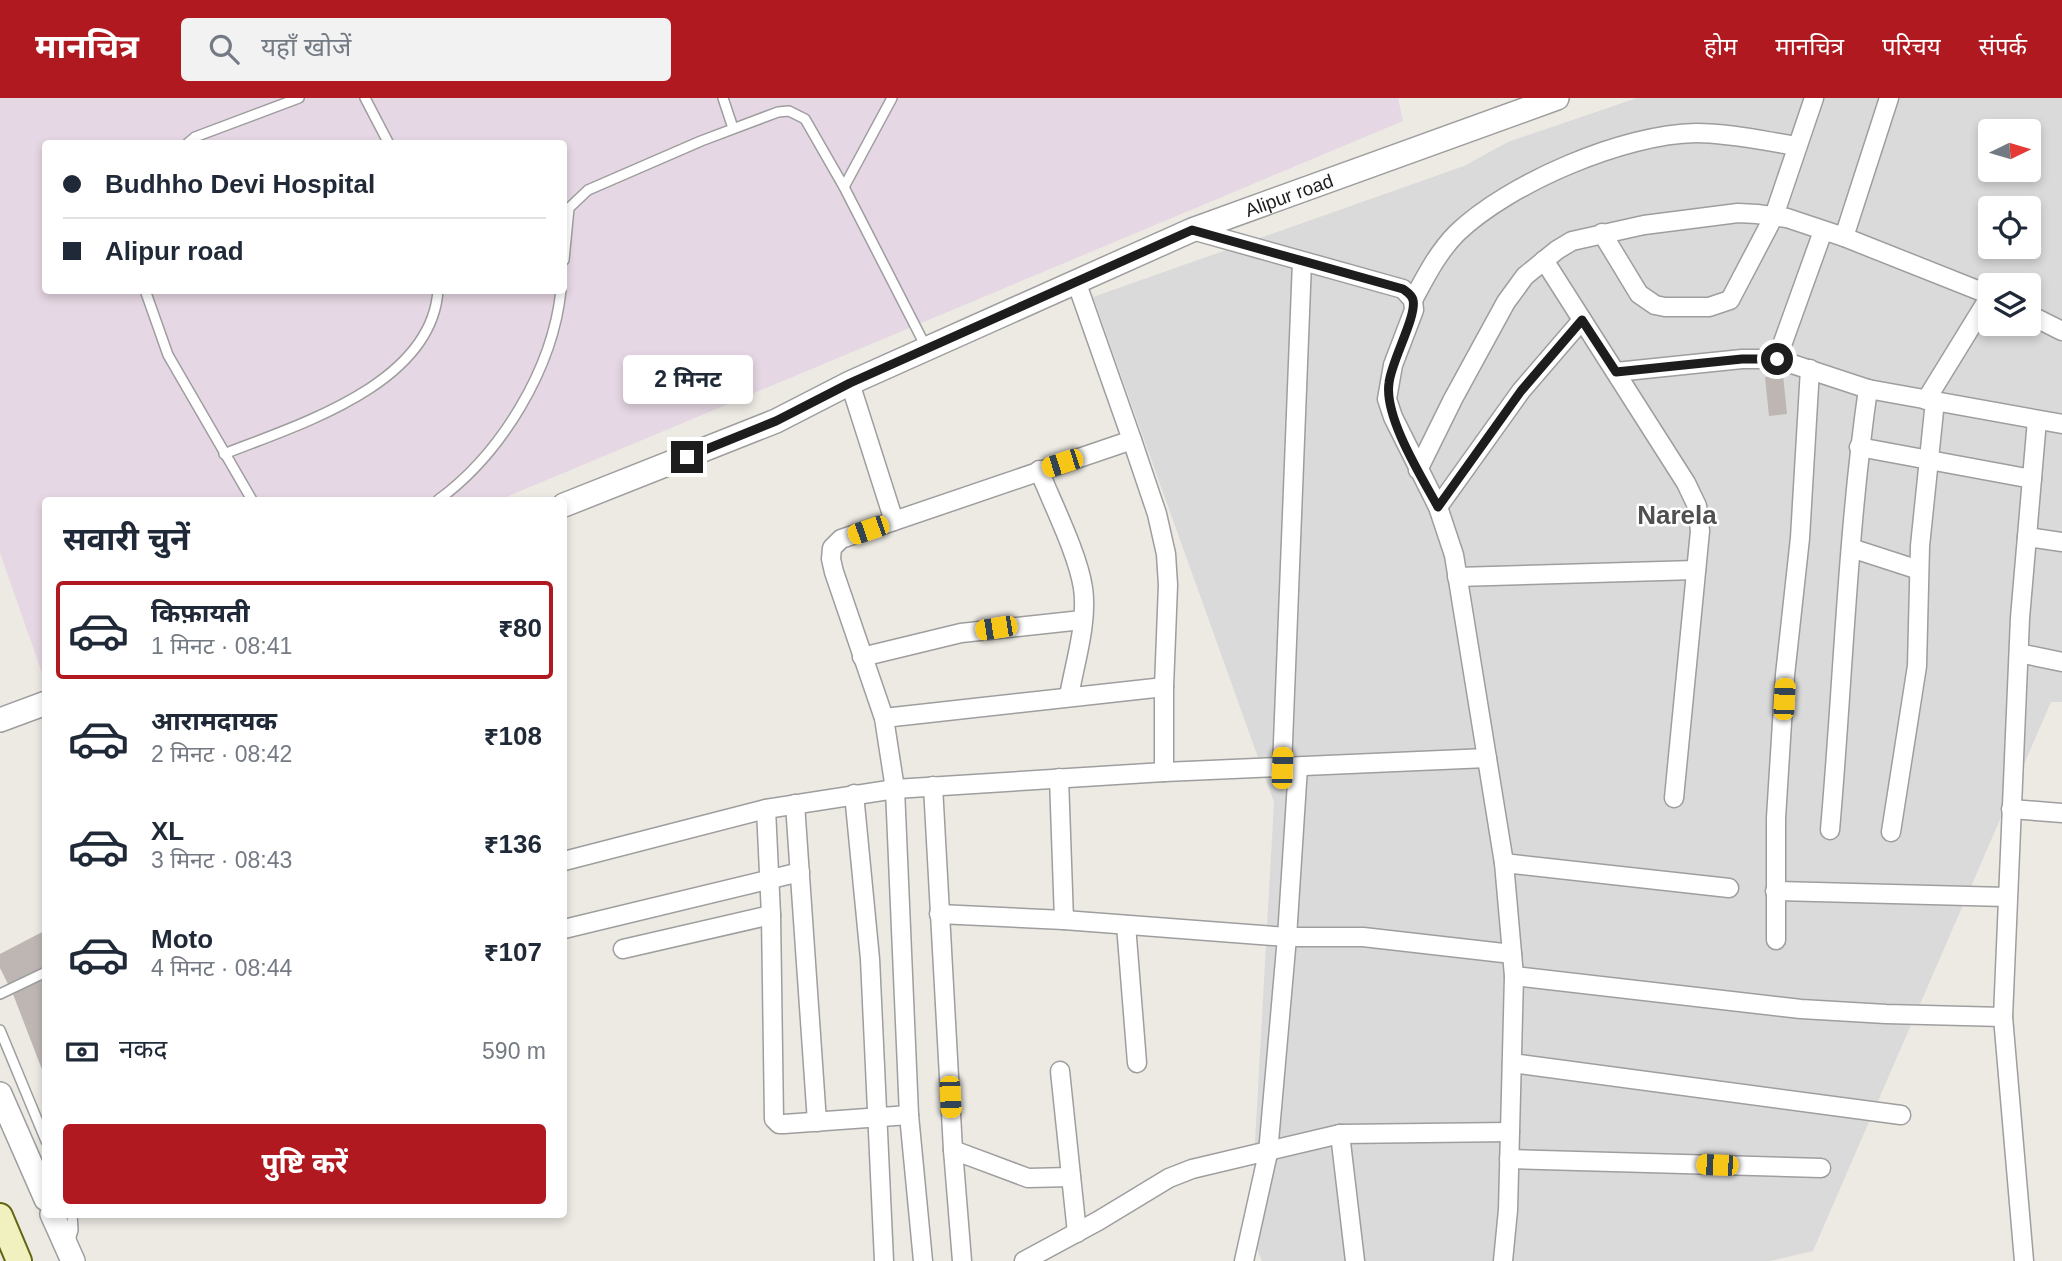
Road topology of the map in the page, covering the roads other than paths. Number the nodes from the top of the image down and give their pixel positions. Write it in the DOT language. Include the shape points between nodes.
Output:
graph roads {
  1 [pos="299,98"];
  2 [pos="365,98"];
  3 [pos="723,98"];
  4 [pos="892,98"];
  5 [pos="1557,98"];
  6 [pos="1814,98"];
  7 [pos="1889,98"];
  8 [pos="733,128"];
  9 [pos="192,140"];
  10 [pos="387,140"];
  11 [pos="1797,146"];
  12 [pos="844,187"];
  13 [pos="1774,216"];
  14 [pos="567,229"];
  15 [pos="1192,230"];
  16 [pos="1823,231"];
  17 [pos="1602,233"];
  18 [pos="1844,237"];
  19 [pos="1544,260"];
  20 [pos="1302,262"];
  21 [pos="1076,281"];
  22 [pos="1978,291"];
  23 [pos="146,294"];
  24 [pos="437,294"];
  25 [pos="561,294"];
  26 [pos="1413,300"];
  27 [pos="1978,317"];
  28 [pos="1582,320"];
  29 [pos="2041,320"];
  30 [pos="2062,331"];
  31 [pos="926,348"];
  32 [pos="1777,359"];
  33 [pos="1810,369"];
  34 [pos="1616,372"];
  35 [pos="850,383"];
  36 [pos="1868,388"];
  37 [pos="1931,401"];
  38 [pos="2037,420"];
  39 [pos="2062,424"];
  40 [pos="1132,439"];
  41 [pos="1859,447"];
  42 [pos="224,454"];
  43 [pos="1928,458"];
  44 [pos="1039,470"];
  45 [pos="1418,470"];
  46 [pos="2032,480"];
  47 [pos="250,497"];
  48 [pos="442,497"];
  49 [pos="567,504"];
  50 [pos="1438,507"];
  51 [pos="894,521"];
  52 [pos="2027,537"];
  53 [pos="2062,542"];
  54 [pos="1851,548"];
  55 [pos="1696,570"];
  56 [pos="1919,570"];
  57 [pos="1457,578"];
  58 [pos="1082,620"];
  59 [pos="2019,653"];
  60 [pos="862,657"];
  61 [pos="2062,662"];
  62 [pos="1164,687"];
  63 [pos="1069,696"];
  64 [pos="42,704"];
  65 [pos="884,718"];
  66 [pos="0,720"];
  67 [pos="1487,758"];
  68 [pos="1290,767"];
  69 [pos="1164,772"];
  70 [pos="1059,778"];
  71 [pos="933,786"];
  72 [pos="895,789"];
  73 [pos="854,794"];
  74 [pos="1674,797"];
  75 [pos="796,804"];
  76 [pos="766,809"];
  77 [pos="2011,809"];
  78 [pos="2062,813"];
  79 [pos="1830,830"];
  80 [pos="1891,832"];
  81 [pos="567,860"];
  82 [pos="1504,863"];
  83 [pos="800,872"];
  84 [pos="770,881"];
  85 [pos="1729,888"];
  86 [pos="1775,891"];
  87 [pos="2006,897"];
  88 [pos="939,914"];
  89 [pos="771,915"];
  90 [pos="1064,920"];
  91 [pos="1126,925"];
  92 [pos="567,928"];
  93 [pos="1287,937"];
  94 [pos="1776,940"];
  95 [pos="623,949"];
  96 [pos="1512,954"];
  97 [pos="42,974"];
  98 [pos="1514,976"];
  99 [pos="0,994"];
  100 [pos="2003,1017"];
  101 [pos="0,1030"];
  102 [pos="1137,1063"];
  103 [pos="1512,1063"];
  104 [pos="1060,1071"];
  105 [pos="0,1094"];
  106 [pos="909,1115"];
  107 [pos="1901,1115"];
  108 [pos="876,1118"];
  109 [pos="817,1122"];
  110 [pos="42,1131"];
  111 [pos="1510,1132"];
  112 [pos="1340,1134"];
  113 [pos="953,1150"];
  114 [pos="1268,1153"];
  115 [pos="1509,1159"];
  116 [pos="1821,1168"];
  117 [pos="1071,1177"];
  118 [pos="42,1190"];
  119 [pos="0,1216"];
  120 [pos="54,1218"];
  121 [pos="72,1218"];
  122 [pos="1077,1233"];
  123 [pos="70,1255"];
  124 [pos="19,1261"];
  125 [pos="884,1261"];
  126 [pos="923,1261"];
  127 [pos="962,1261"];
  128 [pos="1024,1261"];
  129 [pos="1244,1261"];
  130 [pos="1355,1261"];
  131 [pos="1503,1261"];
  132 [pos="2024,1261"];
  1 -- 9 [label="lane"];
  2 -- 10 [label="lane"];
  3 -- 8 [label="lane"];
  4 -- 12 [label="lane"];
  5 -- 15 [label="street, Alipur road"];
  6 -- 11 [label="street"];
  7 -- 18 [label="street"];
  8 -- 12 [label="lane" via="778,112 789,111 805,119"];
  8 -- 14 [label="lane" via="588,190 569,208"];
  11 -- 13 [label="street"];
  11 -- 26 [label="street" via="1719,135 1673,135 1569,165 1506,197 1465,226 1440,253"];
  12 -- 31 [label="lane"];
  13 -- 16 [label="street"];
  13 -- 17 [label="street" via="1738,213"];
  13 -- 17 [label="street" via="1730,300 1709,307 1665,307 1647,301"];
  15 -- 20 [label="street"];
  15 -- 21 [label="street, Alipur road"];
  16 -- 18 [label="street"];
  16 -- 32 [label="street"];
  17 -- 19 [label="street" via="1572,241"];
  18 -- 22 [label="street"];
  19 -- 28 [label="street"];
  19 -- 45 [label="street" via="1506,302"];
  20 -- 26 [label="street" via="1403,289"];
  20 -- 68 [label="street"];
  21 -- 31 [label="street, Alipur road"];
  21 -- 40 [label="street"];
  23 -- 42 [label="lane" via="168,355"];
  24 -- 42 [label="lane" via="430,324 413,351 385,378 328,412"];
  25 -- 48 [label="lane" via="550,345 515,416 493,448"];
  26 -- 45 [label="street" via="1387,399"];
  27 -- 37 [label="street"];
  28 -- 34 [label="street"];
  28 -- 50 [label="street" via="1521,391"];
  29 -- 30 [label="street"];
  31 -- 35 [label="street, Alipur road"];
  32 -- 33 [label="street"];
  32 -- 34 [label="street"];
  33 -- 36 [label="street"];
  33 -- 86 [label="street" via="1800,538 1785,676"];
  34 -- 55 [label="street" via="1697,506"];
  35 -- 49 [label="street, Alipur road" via="776,421"];
  35 -- 51 [label="street"];
  36 -- 37 [label="street"];
  36 -- 41 [label="street"];
  37 -- 38 [label="street"];
  37 -- 43 [label="street"];
  38 -- 39 [label="street"];
  38 -- 46 [label="street"];
  40 -- 44 [label="street"];
  40 -- 62 [label="street" via="1166,554"];
  41 -- 43 [label="street"];
  41 -- 54 [label="street"];
  42 -- 47 [label="lane"];
  43 -- 46 [label="street"];
  43 -- 56 [label="street"];
  44 -- 51 [label="street"];
  44 -- 58 [label="street" via="1078,568"];
  45 -- 50 [label="street"];
  46 -- 52 [label="street"];
  50 -- 57 [label="street" via="1449,533"];
  51 -- 60 [label="street" via="842,539 832,548 834,572"];
  52 -- 53 [label="street"];
  52 -- 59 [label="street"];
  54 -- 56 [label="street"];
  54 -- 79 [label="street"];
  55 -- 57 [label="street"];
  55 -- 74 [label="street"];
  56 -- 80 [label="street" via="1917,666"];
  57 -- 67 [label="street"];
  58 -- 60 [label="street" via="961,633"];
  58 -- 63 [label="street"];
  59 -- 61 [label="street"];
  59 -- 77 [label="street"];
  60 -- 65 [label="street"];
  62 -- 63 [label="street"];
  62 -- 69 [label="street"];
  63 -- 65 [label="street"];
  64 -- 66 [label="street"];
  65 -- 72 [label="street"];
  67 -- 68 [label="street"];
  67 -- 82 [label="street"];
  68 -- 69 [label="street"];
  68 -- 93 [label="street"];
  69 -- 70 [label="street"];
  70 -- 71 [label="street"];
  70 -- 90 [label="street"];
  71 -- 72 [label="street"];
  71 -- 88 [label="street"];
  72 -- 73 [label="street"];
  72 -- 106 [label="street"];
  73 -- 75 [label="street"];
  73 -- 108 [label="street" via="870,959"];
  75 -- 76 [label="street"];
  75 -- 83 [label="street"];
  76 -- 81 [label="street"];
  76 -- 84 [label="street"];
  77 -- 78 [label="street"];
  77 -- 87 [label="street"];
  82 -- 85 [label="street"];
  82 -- 96 [label="street"];
  83 -- 84 [label="street"];
  83 -- 109 [label="street"];
  84 -- 89 [label="street"];
  84 -- 92 [label="street"];
  86 -- 87 [label="street"];
  86 -- 94 [label="street"];
  87 -- 100 [label="street"];
  88 -- 90 [label="street"];
  88 -- 113 [label="street"];
  89 -- 95 [label="street"];
  89 -- 109 [label="street" via="774,1119 779,1124"];
  90 -- 91 [label="street"];
  91 -- 93 [label="street"];
  91 -- 102 [label="street"];
  93 -- 96 [label="street" via="1363,937"];
  93 -- 114 [label="street"];
  96 -- 98 [label="street"];
  97 -- 99 [label="lane"];
  98 -- 100 [label="street" via="1801,1009"];
  98 -- 103 [label="street"];
  100 -- 132 [label="street"];
  101 -- 110 [label="lane"];
  103 -- 107 [label="street"];
  103 -- 111 [label="street"];
  104 -- 117 [label="street"];
  105 -- 118 [label="street"];
  106 -- 108 [label="street"];
  106 -- 126 [label="street"];
  108 -- 109 [label="street"];
  108 -- 125 [label="street"];
  111 -- 112 [label="street"];
  111 -- 115 [label="street"];
  112 -- 114 [label="street"];
  112 -- 130 [label="street"];
  113 -- 117 [label="street" via="1028,1178"];
  113 -- 127 [label="street"];
  114 -- 122 [label="street" via="1180,1173"];
  114 -- 129 [label="street"];
  115 -- 116 [label="street"];
  115 -- 131 [label="street"];
  117 -- 122 [label="street"];
  119 -- 124 [label="main road"];
  120 -- 123 [label="street"];
  121 -- 123 [label="lane"];
  122 -- 128 [label="street"];
}
